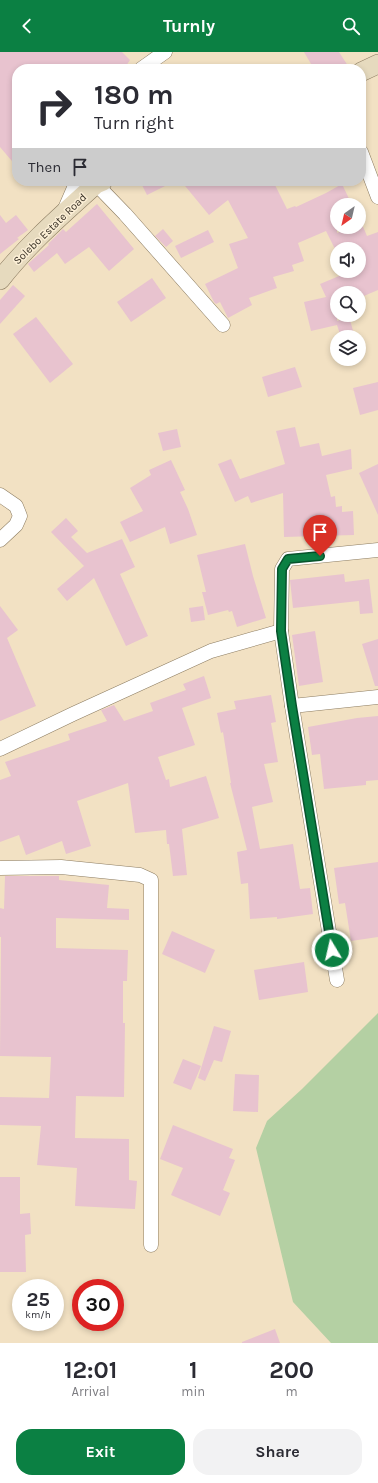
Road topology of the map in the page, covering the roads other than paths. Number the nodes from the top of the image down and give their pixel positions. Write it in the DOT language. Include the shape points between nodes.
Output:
graph roads {
  1 [pos="165,52"];
  2 [pos="148,64"];
  3 [pos="378,64"];
  4 [pos="366,70"];
  5 [pos="366,165"];
  6 [pos="75,186"];
  7 [pos="95,186"];
  8 [pos="103,186"];
  9 [pos="378,197"];
  10 [pos="62,215"];
  11 [pos="1,278"];
  12 [pos="224,325"];
  13 [pos="0,495"];
  14 [pos="0,540"];
  15 [pos="378,550"];
  16 [pos="281,631"];
  17 [pos="378,697"];
  18 [pos="292,706"];
  19 [pos="0,749"];
  20 [pos="0,868"];
  21 [pos="337,980"];
  22 [pos="151,1245"];
  1 -- 2 [label="street"];
  3 -- 4 [label="street"];
  5 -- 9 [label="street"];
  6 -- 10 [label="street"];
  7 -- 10 [label="street, Solebo Estate Road"];
  8 -- 12 [label="street"];
  10 -- 11 [label="street, Solebo Estate Road"];
  13 -- 14 [label="street" via="16,506 20,516 16,526"];
  15 -- 16 [label="street" via="288,559 282,569"];
  16 -- 18 [label="street"];
  16 -- 19 [label="street" via="211,651"];
  17 -- 18 [label="street"];
  18 -- 21 [label="street"];
  20 -- 22 [label="street" via="61,867 140,875 151,880"];
}
